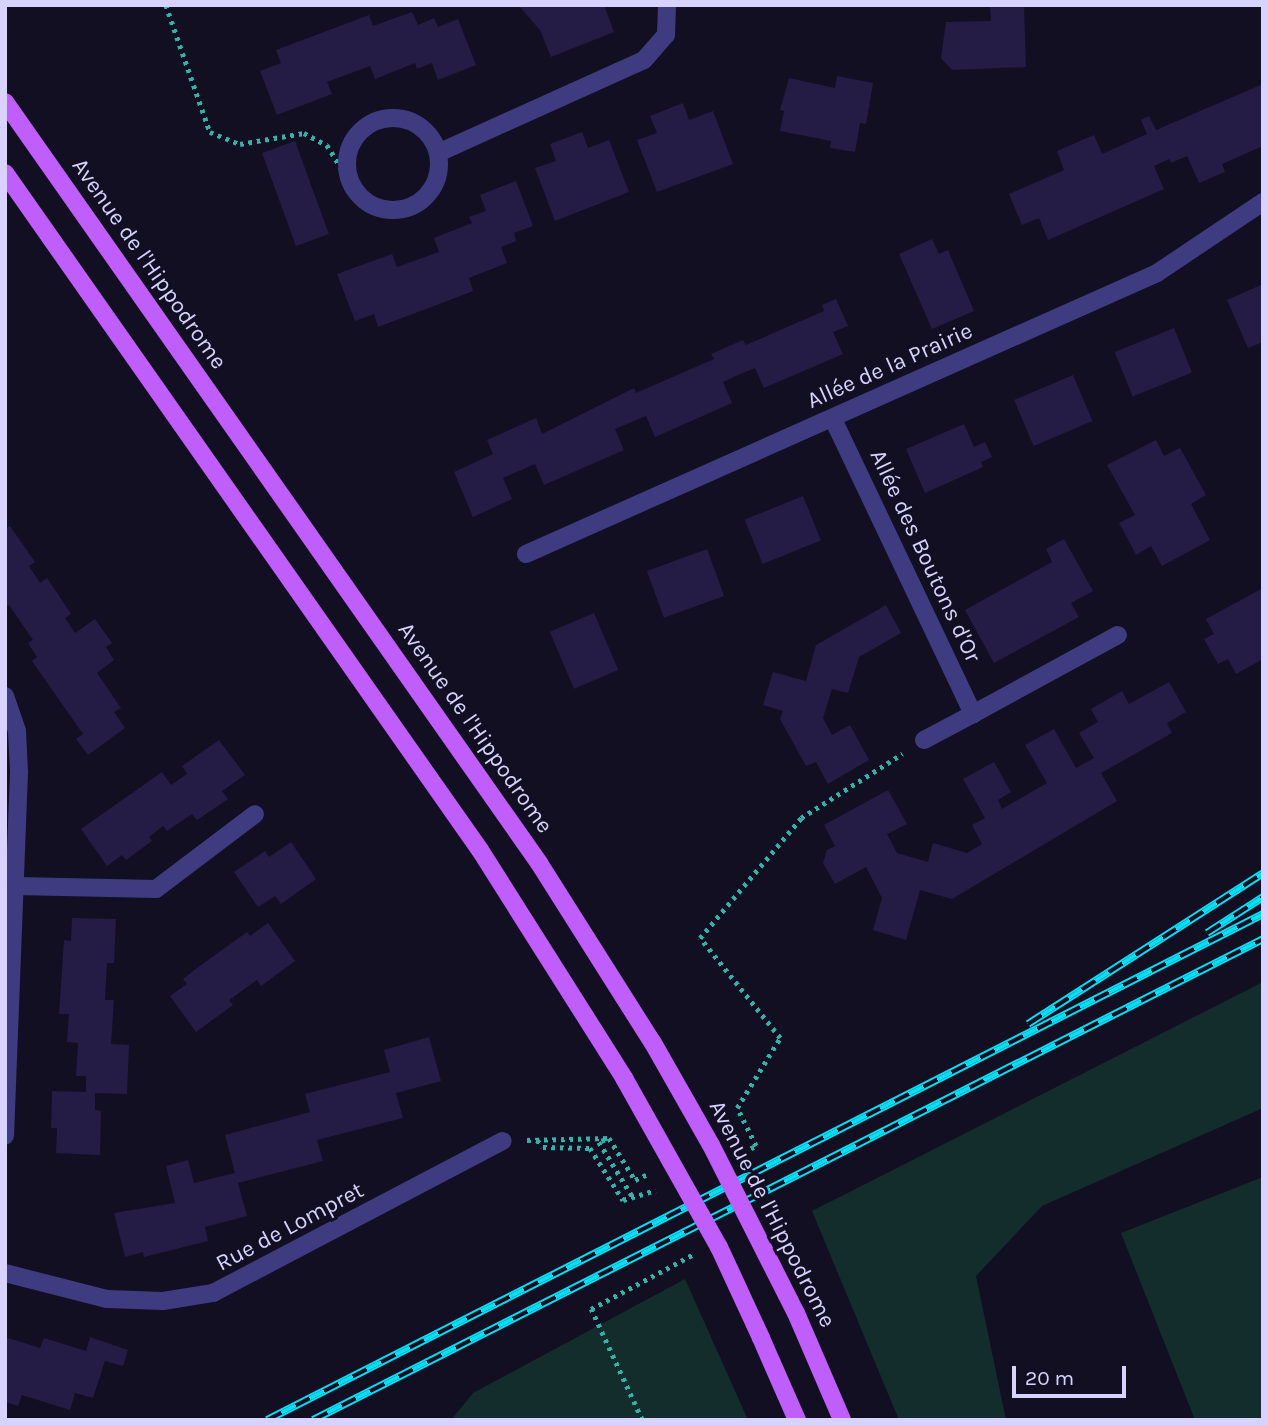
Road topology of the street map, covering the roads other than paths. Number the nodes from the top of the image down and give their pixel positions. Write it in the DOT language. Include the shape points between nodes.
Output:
graph roads {
  1 [pos="667,5"];
  2 [pos="5,102"];
  3 [pos="438,153"];
  4 [pos="5,173"];
  5 [pos="1263,202"];
  6 [pos="833,419"];
  7 [pos="526,554"];
  8 [pos="1118,635"];
  9 [pos="5,696"];
  10 [pos="973,714"];
  11 [pos="924,740"];
  12 [pos="255,814"];
  13 [pos="16,886"];
  14 [pos="10,905"];
  15 [pos="5,1136"];
  16 [pos="502,1141"];
  17 [pos="5,1273"];
  18 [pos="797,1420"];
  19 [pos="842,1420"];
  1 -- 3 [label="street" via="666,35 644,60"];
  2 -- 19 [label="main road, Avenue de l'Hippodrome, bridge" via="539,863 653,1043 711,1145 796,1313"];
  3 -- 3 [label="street" via="418,125 385,118 355,137 348,153 353,187 365,201 382,209 401,210 432,189 439,172"];
  4 -- 18 [label="main road, bridge" via="480,850 624,1077 719,1247"];
  5 -- 6 [label="street, Allée de la Prairie" via="1157,272"];
  6 -- 7 [label="street, Allée de la Prairie"];
  6 -- 10 [label="street, Allée des Boutons d'Or"];
  8 -- 10 [label="street"];
  9 -- 13 [label="street" via="19,752"];
  10 -- 11 [label="street"];
  12 -- 13 [label="street" via="156,889"];
  13 -- 14 [label="street"];
  14 -- 15 [label="street"];
  16 -- 17 [label="street, Rue de Lompret" via="213,1293 163,1301 107,1299"];
}
